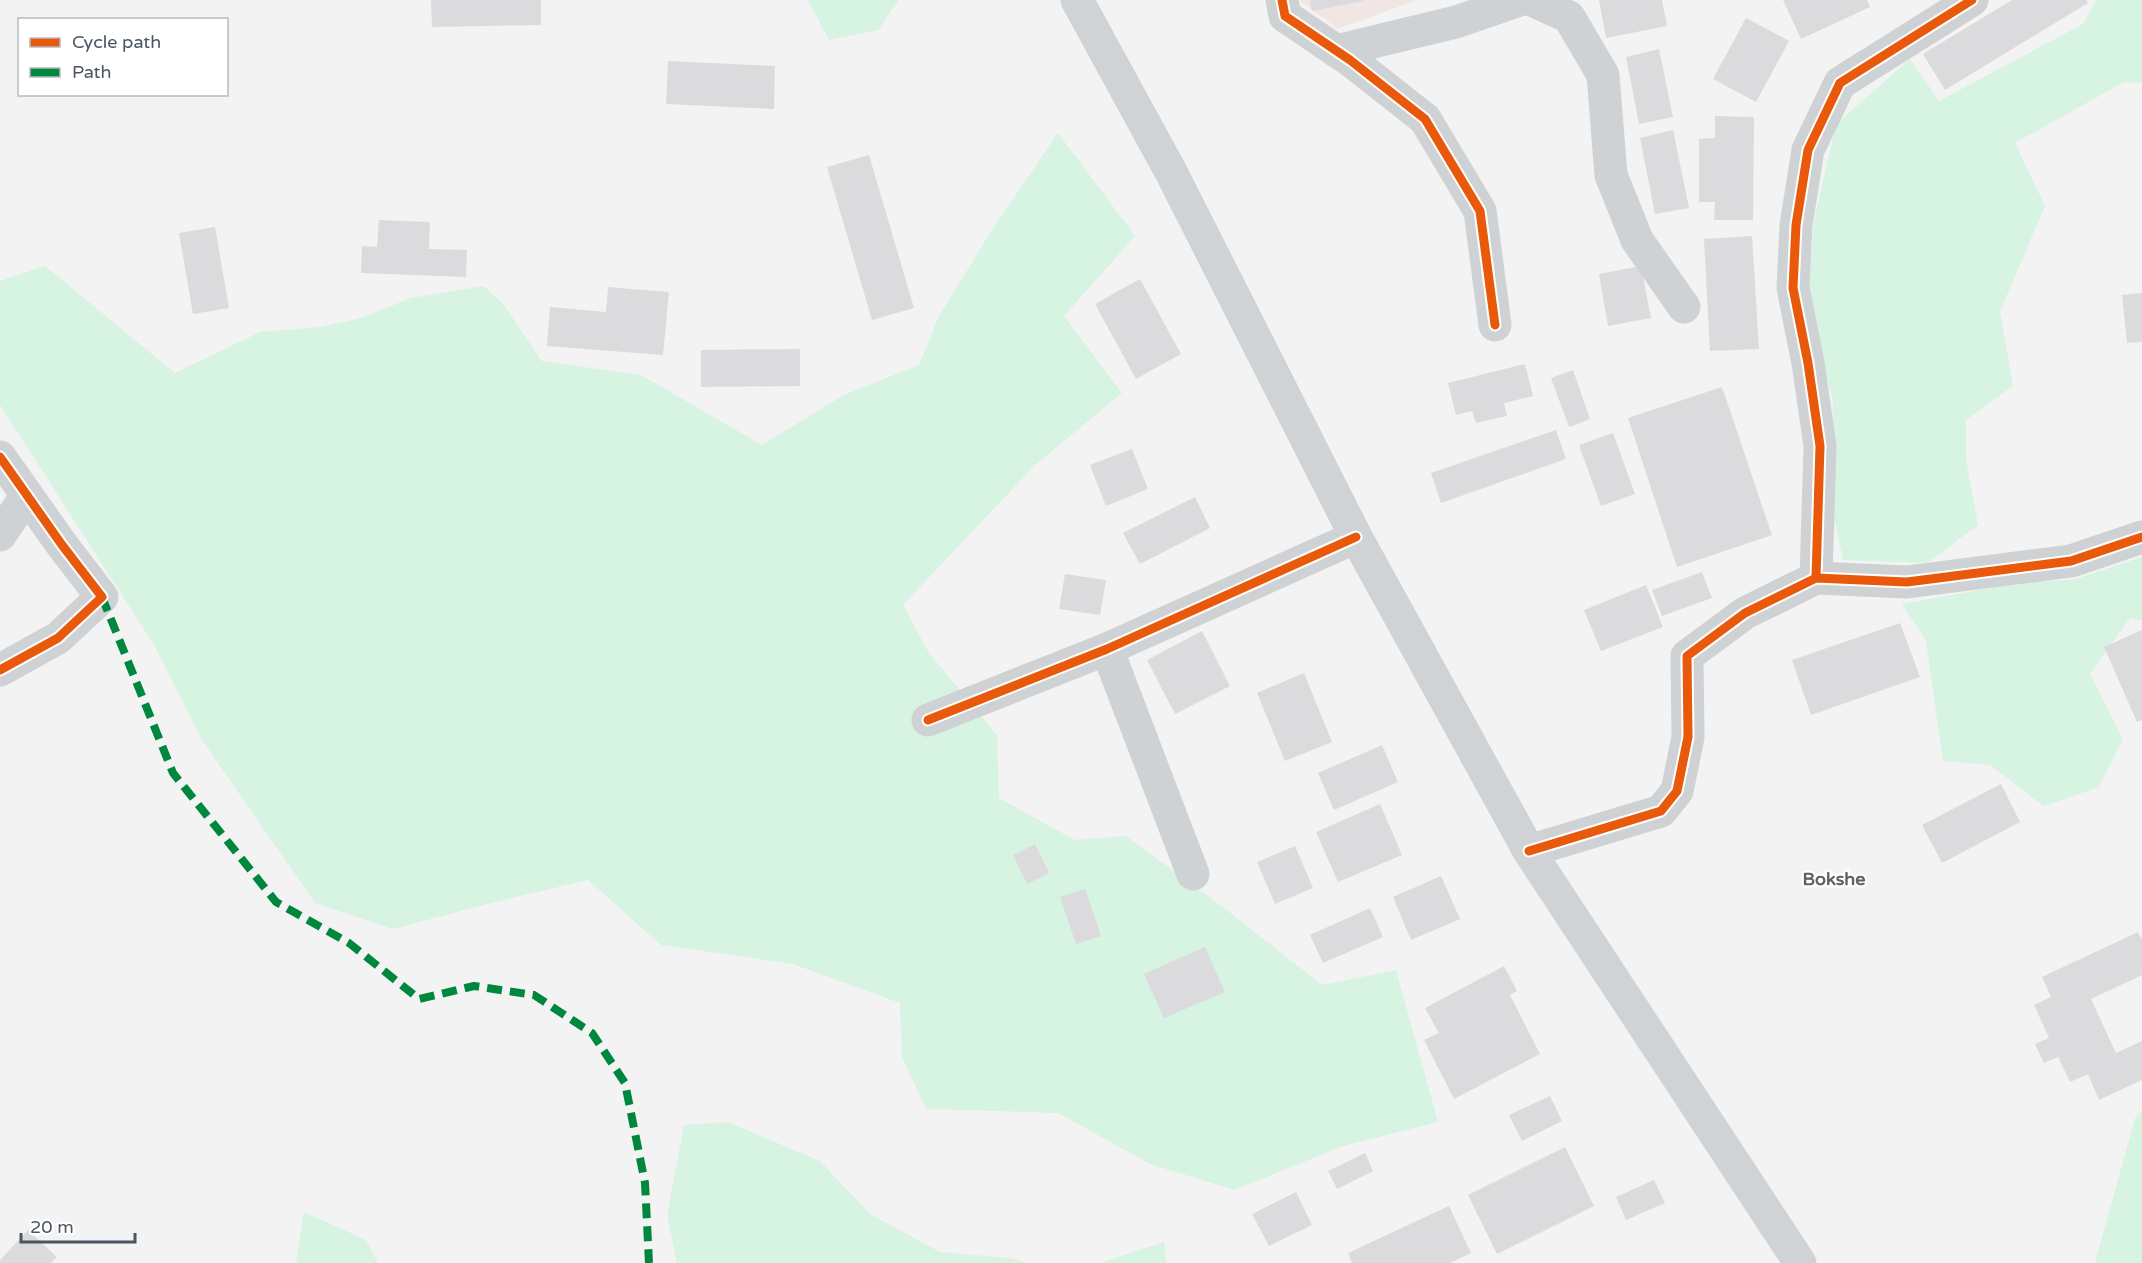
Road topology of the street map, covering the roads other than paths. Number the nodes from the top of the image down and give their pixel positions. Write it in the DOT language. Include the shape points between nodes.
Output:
graph roads {
  1 [pos="1077,0"];
  2 [pos="1282,0"];
  3 [pos="1520,0"];
  4 [pos="1532,0"];
  5 [pos="1972,0"];
  6 [pos="1336,51"];
  7 [pos="1684,307"];
  8 [pos="1495,325"];
  9 [pos="0,457"];
  10 [pos="27,495"];
  11 [pos="0,535"];
  12 [pos="1356,537"];
  13 [pos="2142,537"];
  14 [pos="1816,578"];
  15 [pos="1107,649"];
  16 [pos="0,670"];
  17 [pos="928,720"];
  18 [pos="1529,851"];
  19 [pos="1193,874"];
  20 [pos="1800,1263"];
  1 -- 12 [label="main road" via="1171,172"];
  2 -- 6 [label="street" via="1285,16"];
  3 -- 6 [label="street" via="1456,22"];
  4 -- 7 [label="street" via="1569,17 1603,75 1611,175 1637,240"];
  5 -- 14 [label="street" via="1840,83 1808,150 1796,225 1793,288 1820,446"];
  6 -- 8 [label="street" via="1425,119 1480,210"];
  9 -- 10 [label="street"];
  10 -- 11 [label="street"];
  10 -- 16 [label="street" via="102,597 58,638"];
  12 -- 15 [label="street"];
  12 -- 18 [label="main road"];
  13 -- 14 [label="street" via="2071,561 1907,582"];
  14 -- 18 [label="street" via="1745,613 1688,656 1688,737 1677,791 1661,811"];
  15 -- 17 [label="street"];
  15 -- 19 [label="street"];
  18 -- 20 [label="main road"];
}
